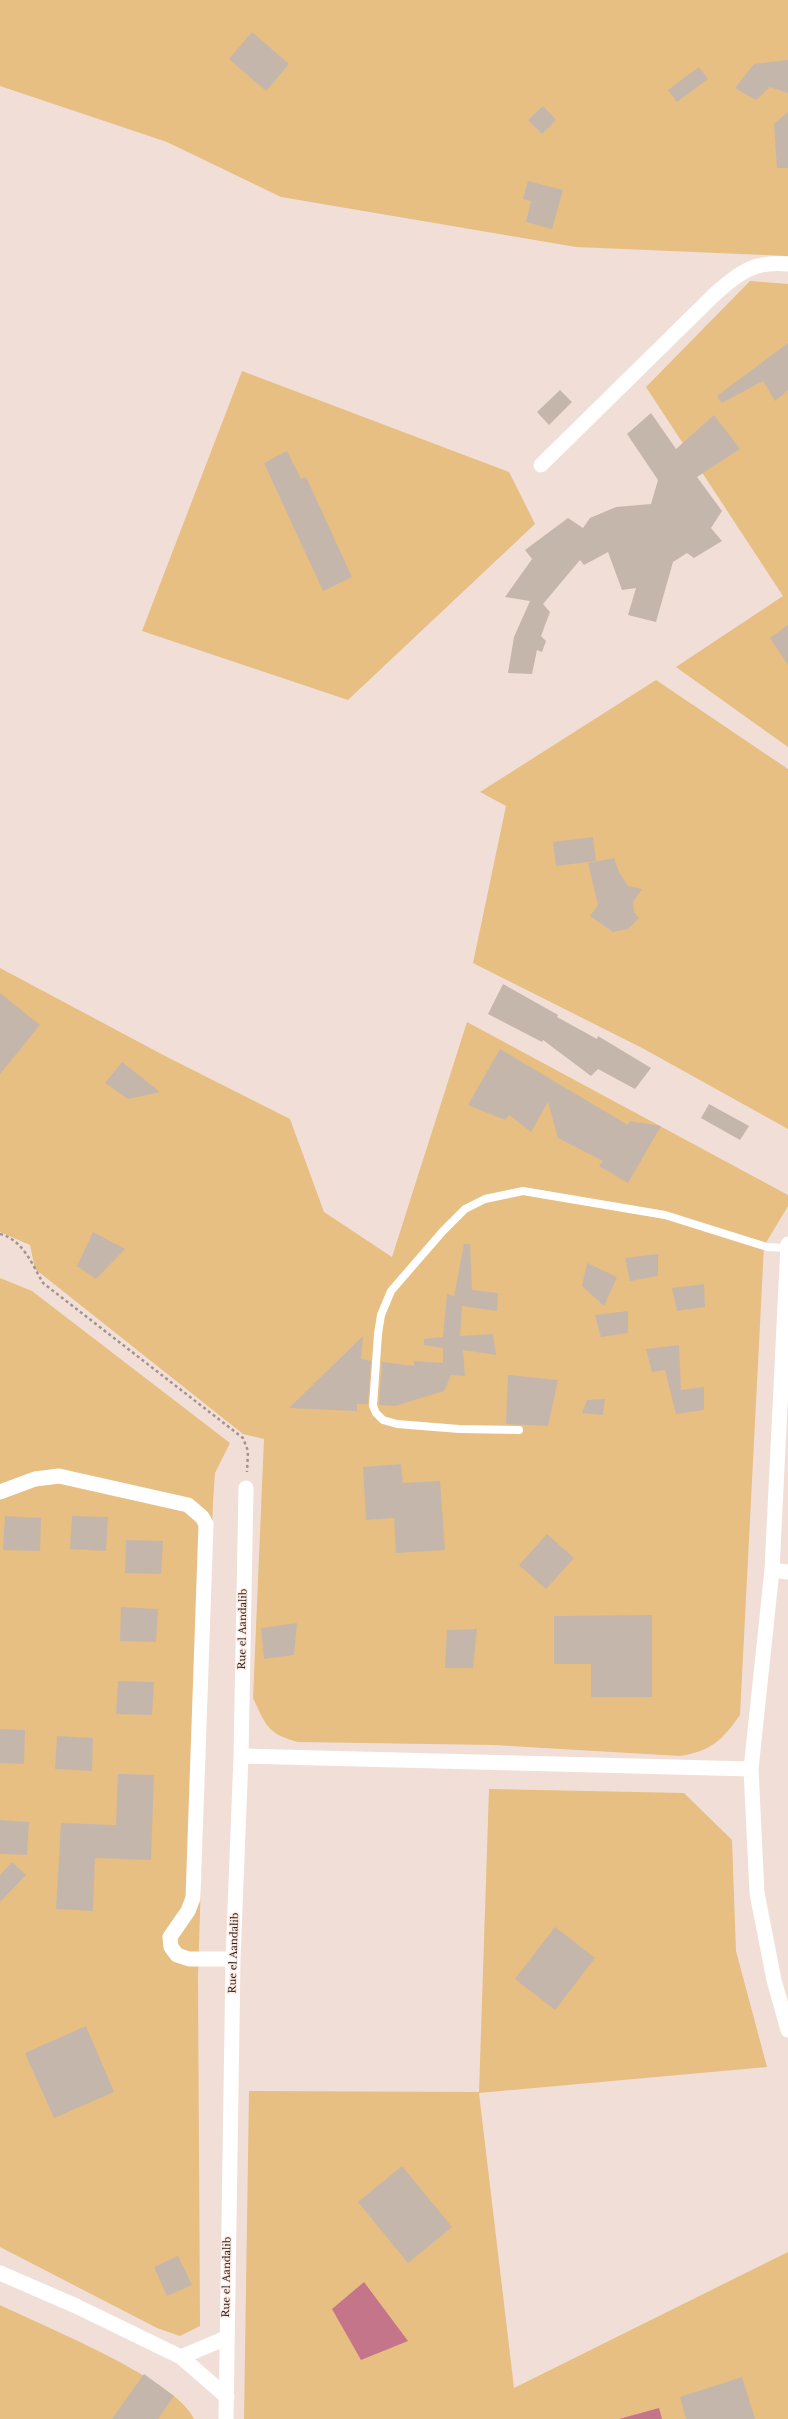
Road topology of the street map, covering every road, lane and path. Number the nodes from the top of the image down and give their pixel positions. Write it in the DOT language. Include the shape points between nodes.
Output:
graph roads {
  1 [pos="788,264"];
  2 [pos="541,465"];
  3 [pos="0,1234"];
  4 [pos="787,1246"];
  5 [pos="520,1430"];
  6 [pos="246,1488"];
  7 [pos="0,1492"];
  8 [pos="772,1570"];
  9 [pos="788,1572"];
  10 [pos="241,1756"];
  11 [pos="751,1769"];
  12 [pos="233,1959"];
  13 [pos="788,2030"];
  14 [pos="0,2273"];
  15 [pos="226,2338"];
  16 [pos="181,2357"];
  17 [pos="227,2397"];
  18 [pos="226,2419"];
  1 -- 2 [label="street" via="755,265 736,275"];
  3 -- 6 [label="path" via="8,1236 22,1247 43,1283 243,1438 248,1451"];
  4 -- 5 [label="lane" via="756,1244 665,1215 523,1191 485,1199 465,1209 391,1291 381,1315 378,1334 373,1406 376,1414 383,1420 397,1424"];
  4 -- 8 [label="street"];
  6 -- 10 [label="street, Rue el Aandalib"];
  7 -- 12 [label="street" via="35,1479 59,1476 188,1505 206,1524 194,1891 188,1911 170,1937 171,1947 177,1955 189,1959"];
  8 -- 9 [label="street"];
  8 -- 11 [label="street"];
  10 -- 11 [label="street"];
  10 -- 12 [label="street, Rue el Aandalib"];
  11 -- 13 [label="street" via="757,1893 774,1980"];
  12 -- 15 [label="street, Rue el Aandalib"];
  14 -- 16 [label="street" via="76,2306"];
  15 -- 16 [label="street"];
  15 -- 17 [label="street, Rue el Aandalib"];
  16 -- 17 [label="street"];
  17 -- 18 [label="street, Rue el Aandalib"];
}
